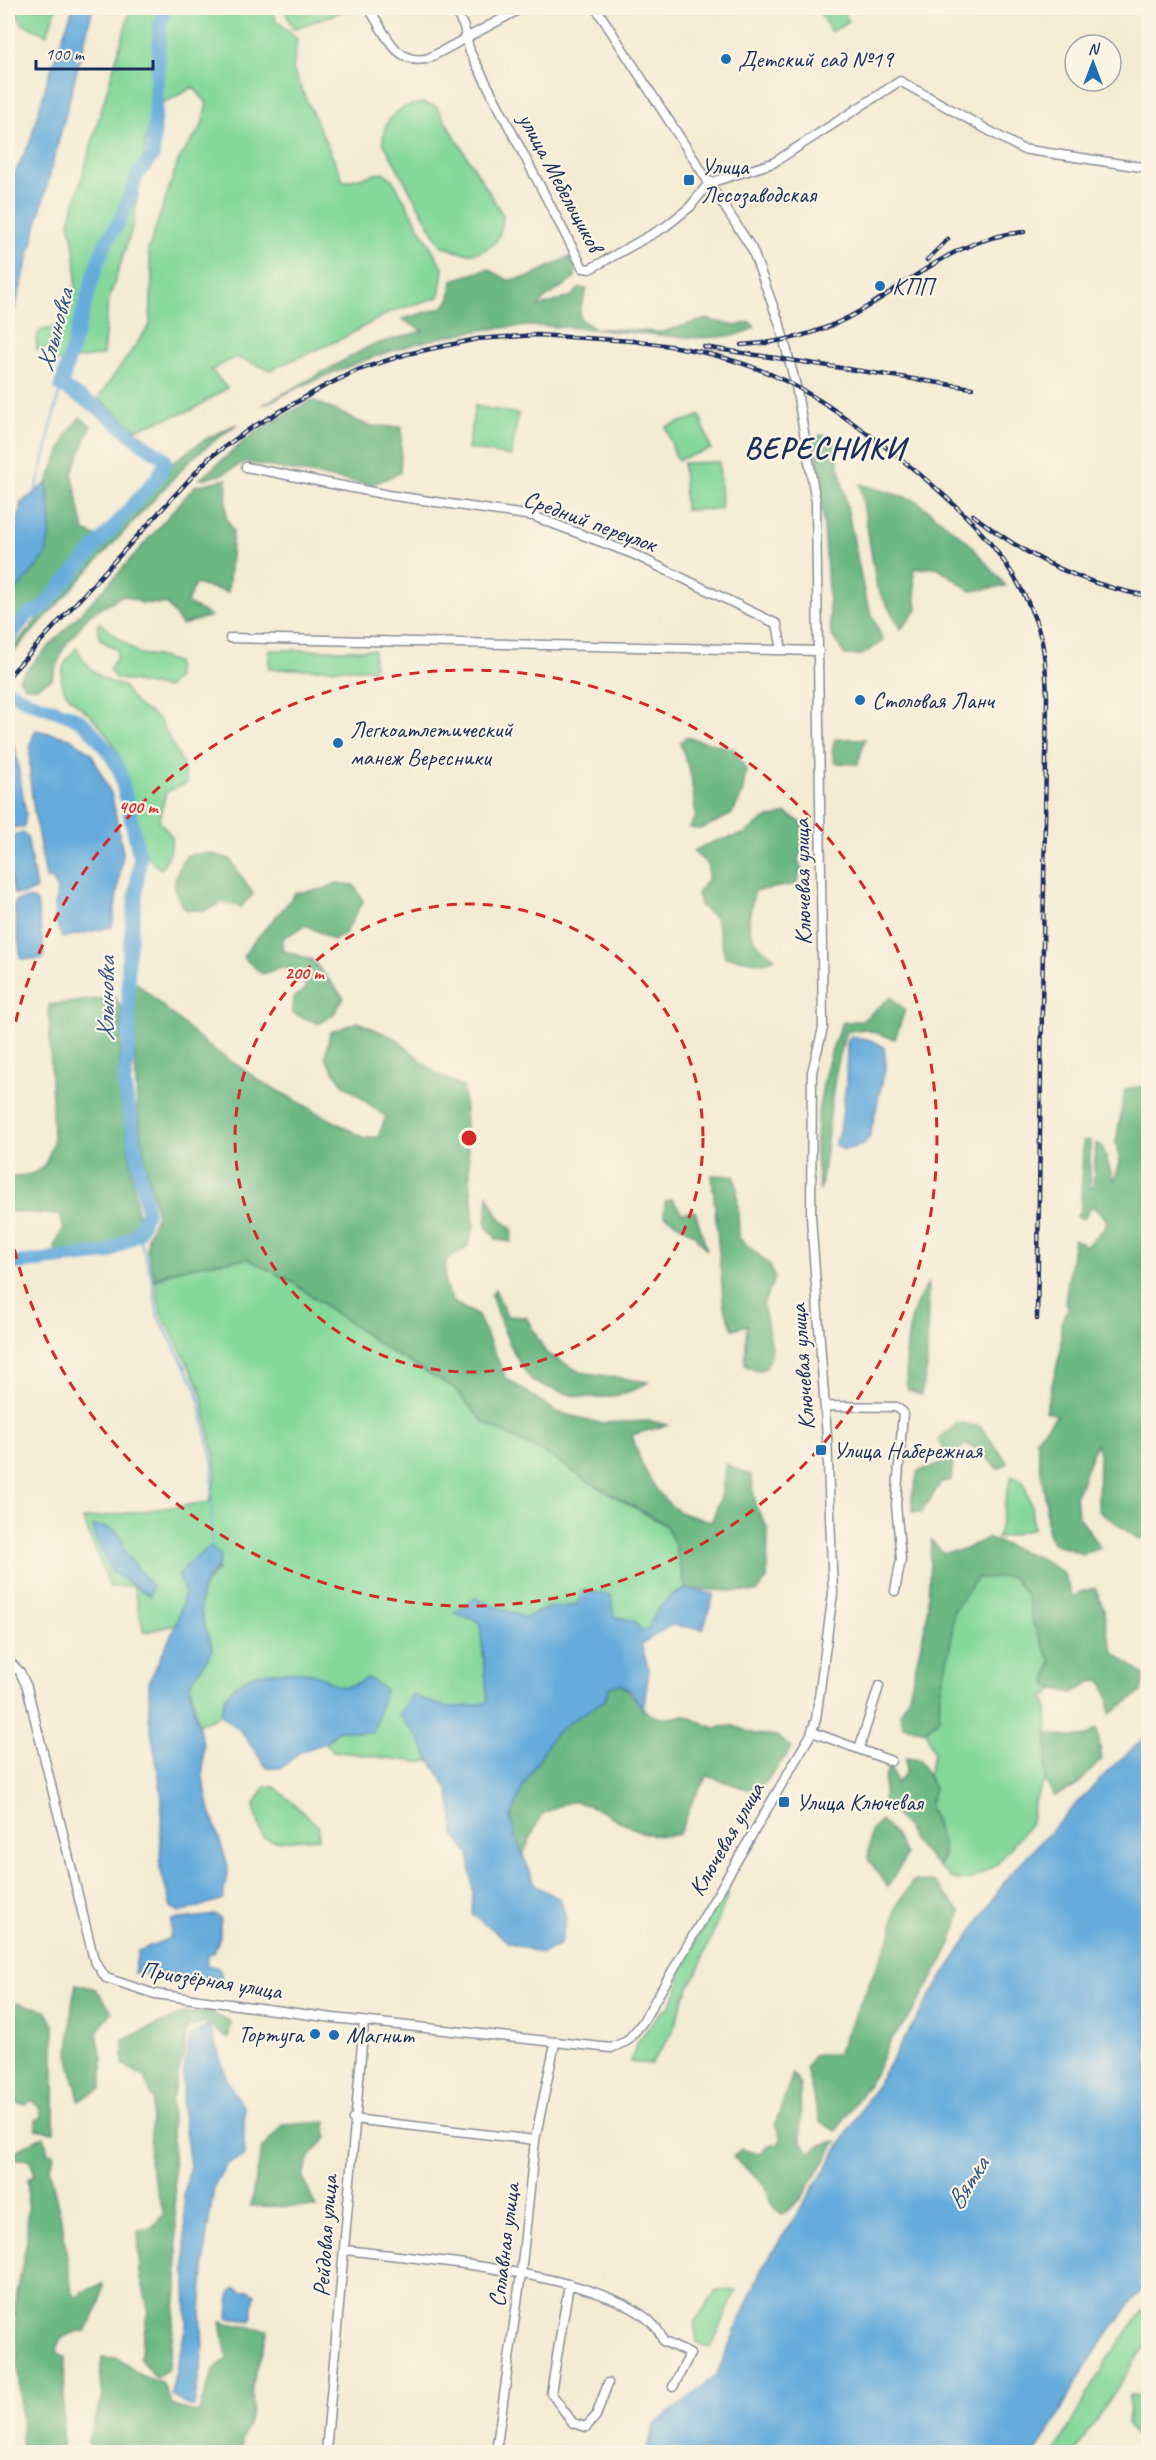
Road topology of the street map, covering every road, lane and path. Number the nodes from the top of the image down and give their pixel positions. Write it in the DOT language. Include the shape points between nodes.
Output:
graph roads {
  1 [pos="369,8"];
  2 [pos="454,8"];
  3 [pos="522,8"];
  4 [pos="596,8"];
  5 [pos="466,38"];
  6 [pos="1149,168"];
  7 [pos="709,183"];
  8 [pos="246,467"];
  9 [pos="230,638"];
  10 [pos="782,650"];
  11 [pos="819,651"];
  12 [pos="825,1406"];
  13 [pos="895,1591"];
  14 [pos="8,1660"];
  15 [pos="879,1686"];
  16 [pos="812,1732"];
  17 [pos="859,1749"];
  18 [pos="891,1761"];
  19 [pos="364,2022"];
  20 [pos="555,2043"];
  21 [pos="611,2048"];
  22 [pos="354,2119"];
  23 [pos="535,2140"];
  24 [pos="345,2250"];
  25 [pos="521,2274"];
  26 [pos="569,2284"];
  27 [pos="608,2383"];
  28 [pos="672,2387"];
  29 [pos="326,2452"];
  30 [pos="496,2452"];
  1 -- 5 [label="street" via="397,50 409,59 429,58"];
  2 -- 5 [label="street, улица Мебельщиков"];
  3 -- 5 [label="street"];
  4 -- 7 [label="street, Ключевая улица"];
  5 -- 7 [label="street, улица Мебельщиков" via="583,268 590,269 665,227 690,207"];
  6 -- 7 [label="street" via="1022,149 900,81 773,163"];
  7 -- 11 [label="street, Ключевая улица" via="752,249 780,325 796,386 816,502"];
  8 -- 10 [label="street, Средний переулок" via="388,495 532,516 633,554 777,624"];
  9 -- 10 [label="street"];
  10 -- 11 [label="street"];
  11 -- 12 [label="street, Ключевая улица" via="824,1028 812,1072 812,1217"];
  12 -- 13 [label="street" via="896,1407 903,1412 896,1505 901,1559"];
  12 -- 16 [label="street, Ключевая улица" via="833,1593 825,1669"];
  14 -- 19 [label="street, Приозёрная улица" via="27,1687 94,1960 106,1978 155,1994"];
  15 -- 17 [label="street"];
  16 -- 17 [label="street"];
  16 -- 21 [label="street, Ключевая улица" via="642,2023 627,2042"];
  17 -- 18 [label="street"];
  19 -- 20 [label="street, Приозёрная улица"];
  19 -- 22 [label="street, Рейдовая улица"];
  20 -- 21 [label="street, Приозёрная улица"];
  20 -- 23 [label="street, Сплавная улица"];
  22 -- 23 [label="street"];
  22 -- 24 [label="street, Рейдовая улица"];
  23 -- 25 [label="street, Сплавная улица"];
  24 -- 25 [label="street"];
  24 -- 29 [label="street, Рейдовая улица"];
  25 -- 26 [label="street"];
  25 -- 30 [label="street, Сплавная улица"];
  26 -- 27 [label="street" via="551,2393 573,2423 586,2427 593,2422"];
  26 -- 28 [label="street" via="616,2299 650,2321 663,2341 690,2354"];
}
